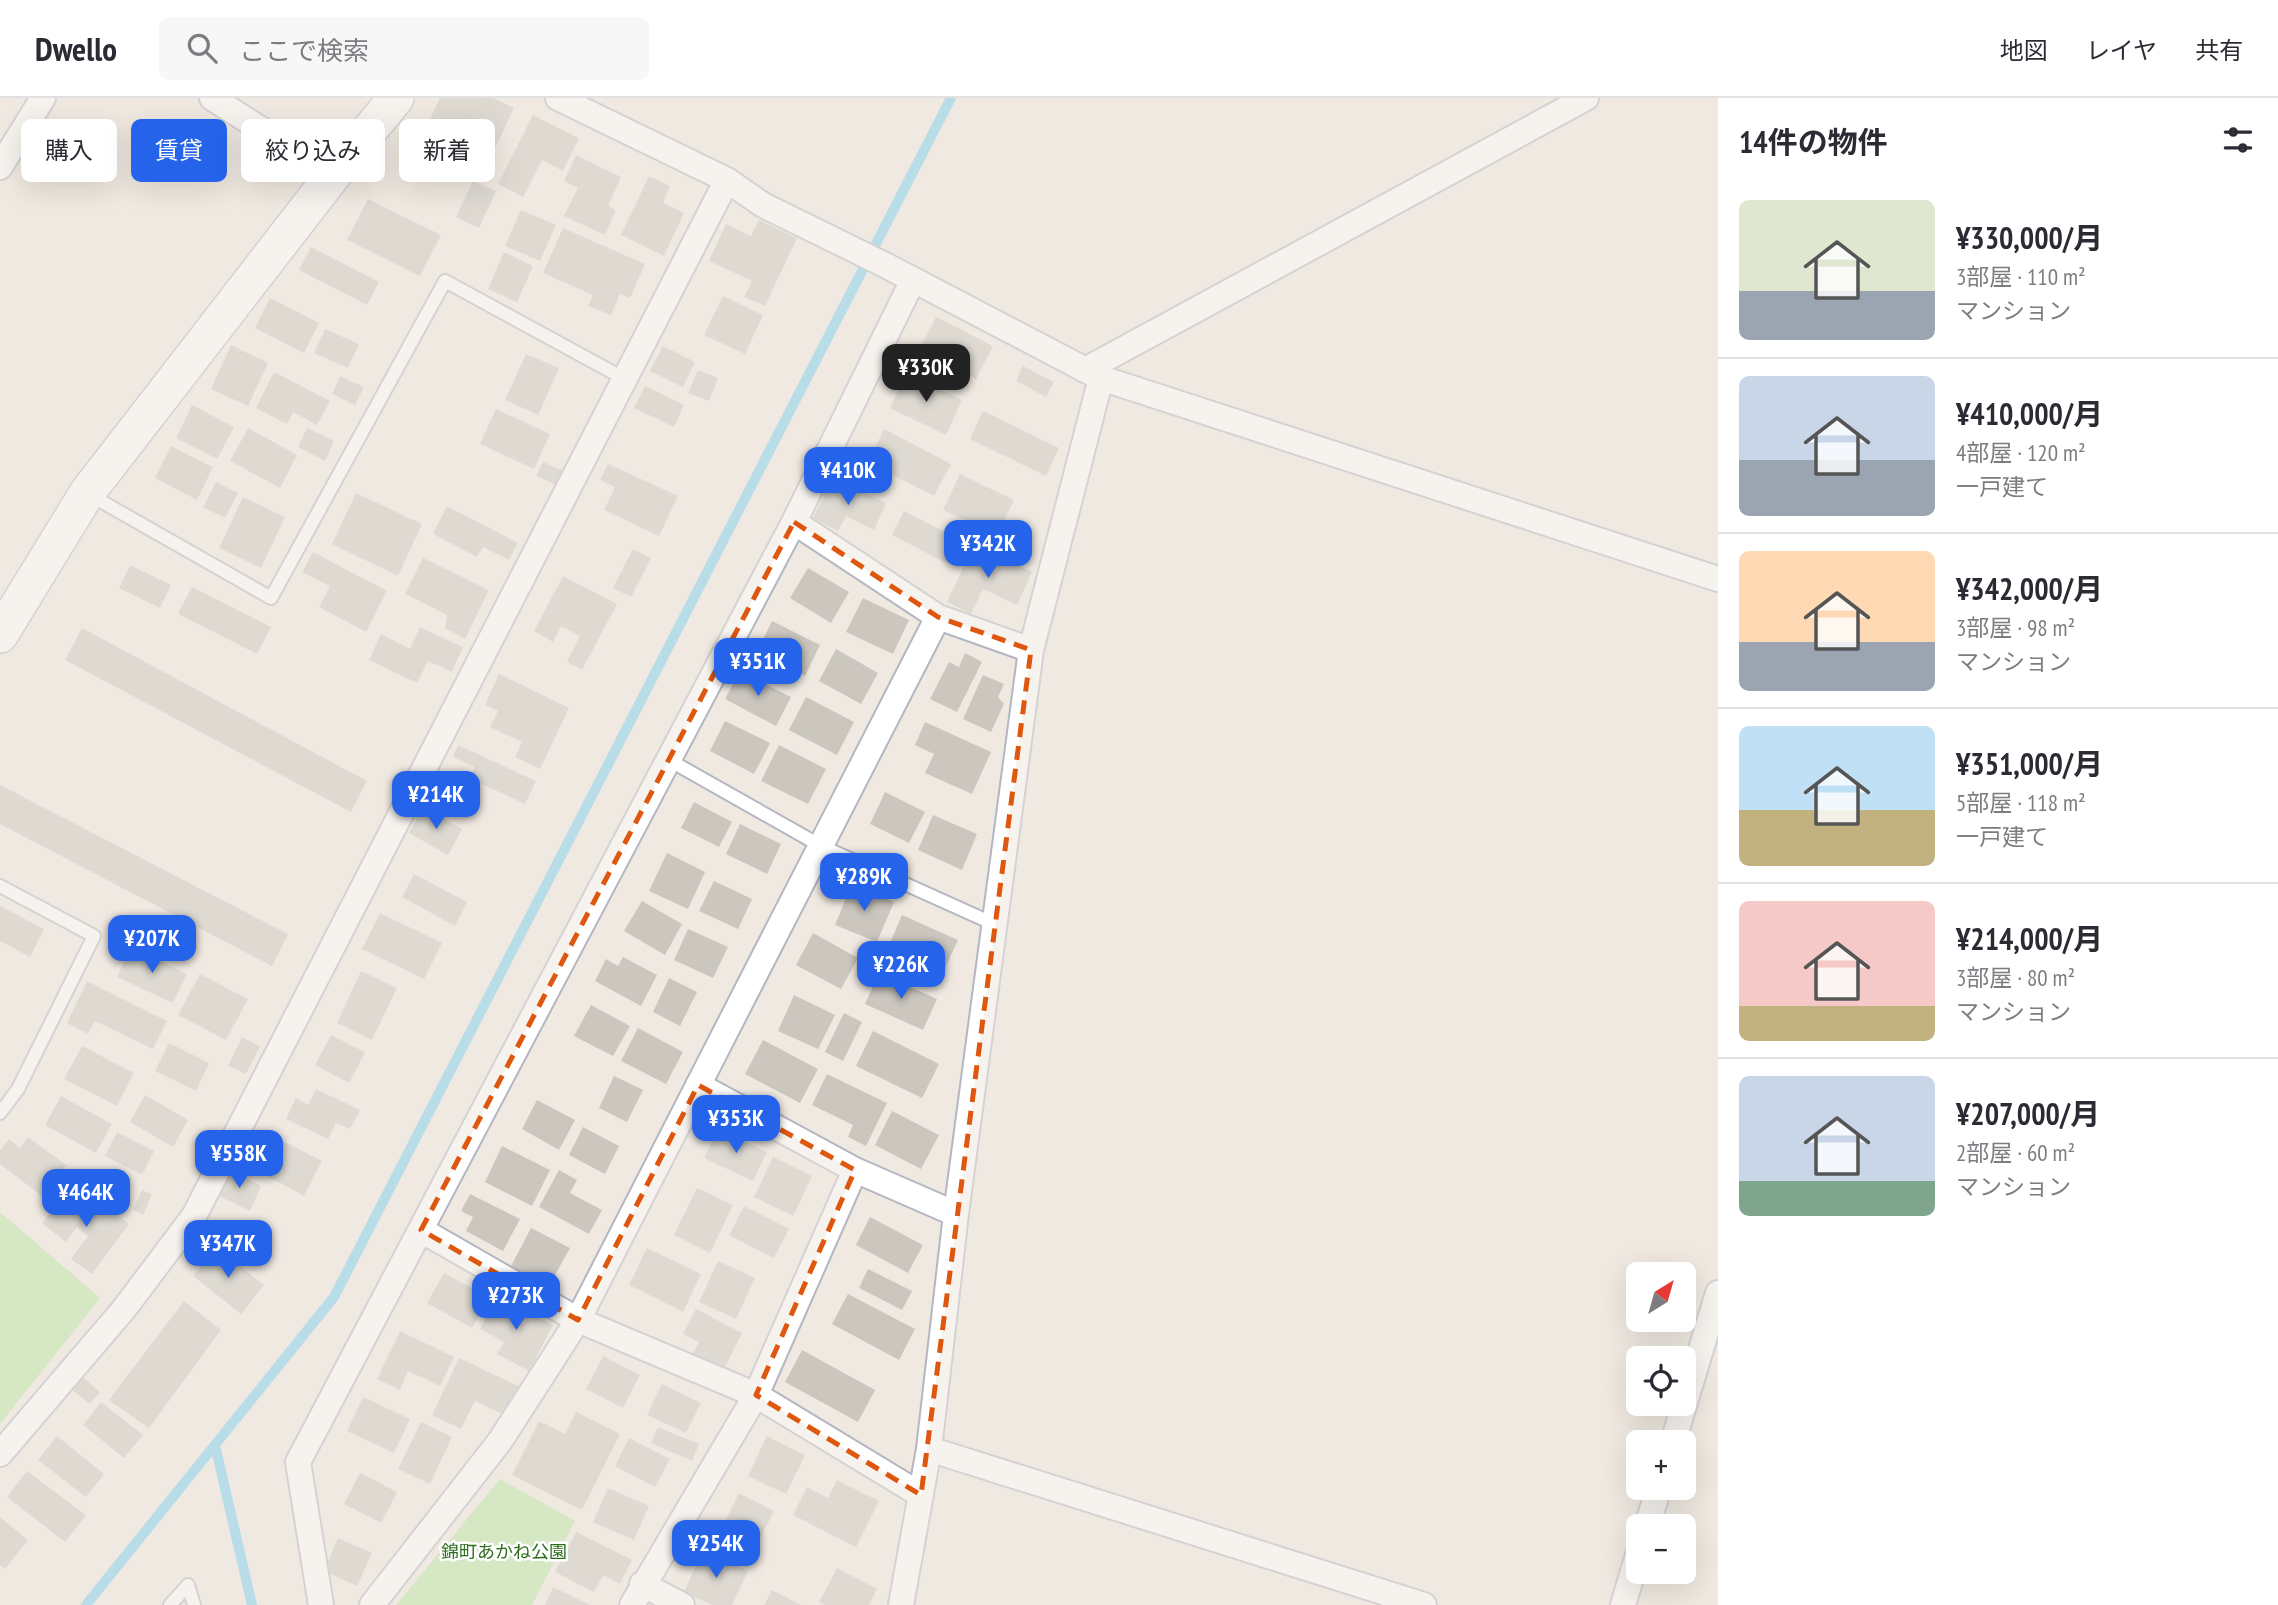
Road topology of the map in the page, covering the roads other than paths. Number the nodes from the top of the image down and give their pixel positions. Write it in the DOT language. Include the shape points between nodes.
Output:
graph roads {
  1 [pos="43,98"];
  2 [pos="212,98"];
  3 [pos="396,98"];
  4 [pos="558,98"];
  5 [pos="1586,98"];
  6 [pos="245,119"];
  7 [pos="379,119"];
  8 [pos="0,167"];
  9 [pos="727,180"];
  10 [pos="327,182"];
  11 [pos="914,280"];
  12 [pos="1093,374"];
  13 [pos="625,379"];
  14 [pos="87,493"];
  15 [pos="794,522"];
  16 [pos="1718,579"];
  17 [pos="938,617"];
  18 [pos="0,635"];
  19 [pos="1031,650"];
  20 [pos="669,760"];
  21 [pos="821,846"];
  22 [pos="0,886"];
  23 [pos="994,924"];
  24 [pos="698,1086"];
  25 [pos="0,1113"];
  26 [pos="855,1170"];
  27 [pos="956,1214"];
  28 [pos="421,1230"];
  29 [pos="1718,1293"];
  30 [pos="579,1320"];
  31 [pos="756,1395"];
  32 [pos="1676,1430"];
  33 [pos="929,1450"];
  34 [pos="0,1454"];
  35 [pos="921,1494"];
  36 [pos="1629,1584"];
  37 [pos="637,1595"];
  38 [pos="170,1605"];
  39 [pos="194,1605"];
  40 [pos="321,1605"];
  41 [pos="372,1605"];
  42 [pos="682,1605"];
  43 [pos="901,1605"];
  44 [pos="1424,1605"];
  45 [pos="1623,1605"];
  1 -- 8 [label="street"];
  2 -- 6 [label="street"];
  3 -- 7 [label="street"];
  4 -- 9 [label="street"];
  5 -- 12 [label="street"];
  9 -- 11 [label="street" via="763,205"];
  9 -- 13 [label="street"];
  10 -- 14 [label="street"];
  11 -- 12 [label="street"];
  11 -- 15 [label="street"];
  12 -- 16 [label="street"];
  12 -- 19 [label="street"];
  13 -- 14 [label="lane" via="445,281 271,598"];
  13 -- 34 [label="street" via="194,1216 124,1309"];
  14 -- 18 [label="street"];
  15 -- 17 [label="street"];
  15 -- 20 [label="street"];
  17 -- 19 [label="street"];
  17 -- 21 [label="street"];
  19 -- 23 [label="street"];
  20 -- 21 [label="lane"];
  20 -- 28 [label="street"];
  21 -- 23 [label="lane"];
  21 -- 24 [label="street"];
  22 -- 25 [label="lane" via="94,936 18,1089"];
  23 -- 27 [label="street"];
  24 -- 26 [label="street"];
  24 -- 30 [label="street"];
  26 -- 27 [label="street"];
  26 -- 31 [label="street"];
  27 -- 33 [label="street"];
  28 -- 30 [label="street"];
  28 -- 40 [label="street" via="299,1462"];
  29 -- 32 [label="street"];
  30 -- 31 [label="street"];
  30 -- 41 [label="street" via="500,1441"];
  31 -- 35 [label="street"];
  31 -- 37 [label="street"];
  33 -- 35 [label="street"];
  33 -- 44 [label="street"];
  35 -- 43 [label="street"];
  36 -- 45 [label="street"];
  37 -- 42 [label="street"];
  38 -- 39 [label="lane" via="188,1585"];
}
